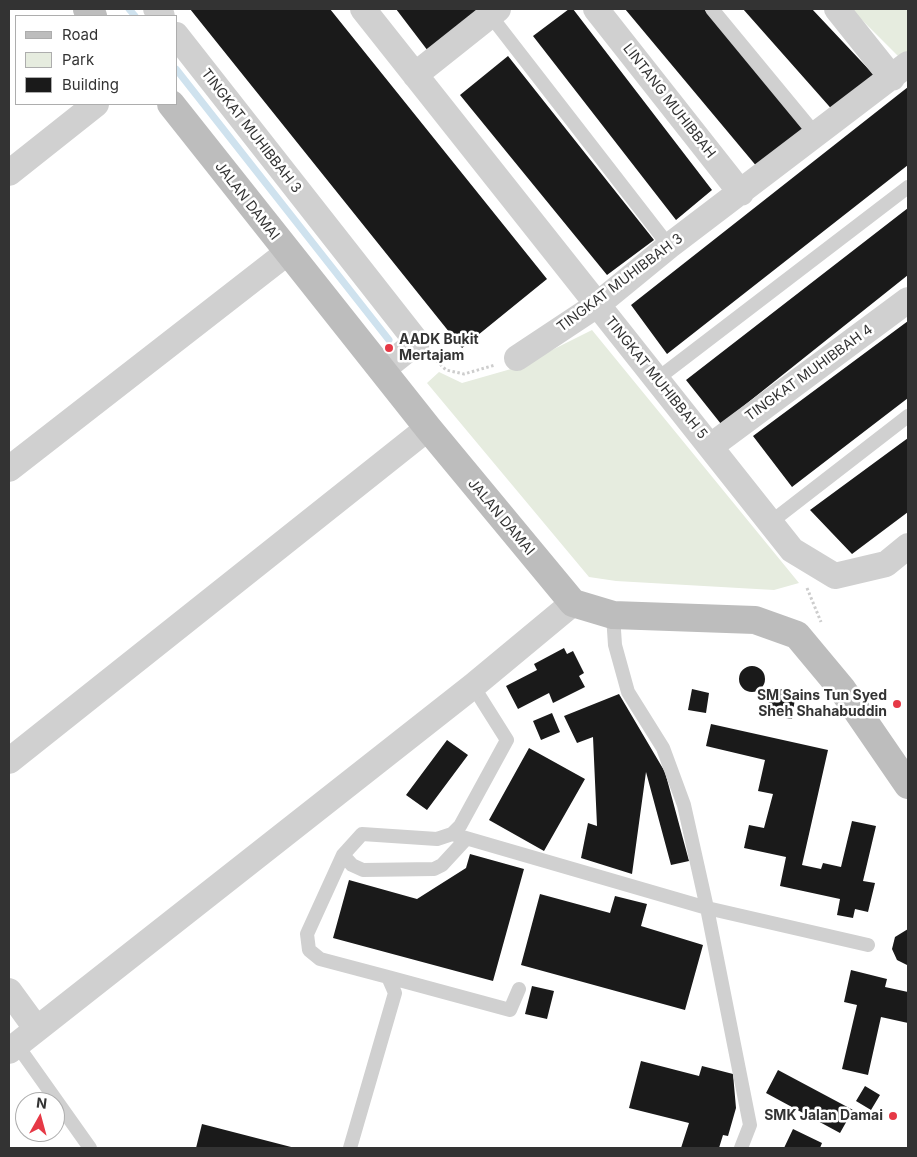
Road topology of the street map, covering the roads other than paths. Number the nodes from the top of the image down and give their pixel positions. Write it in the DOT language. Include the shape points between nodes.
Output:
graph roads {
  1 [pos="363,9"];
  2 [pos="596,9"];
  3 [pos="712,9"];
  4 [pos="837,9"];
  5 [pos="494,12"];
  6 [pos="178,38"];
  7 [pos="900,71"];
  8 [pos="415,75"];
  9 [pos="95,105"];
  10 [pos="172,105"];
  11 [pos="816,134"];
  12 [pos="9,173"];
  13 [pos="908,187"];
  14 [pos="741,193"];
  15 [pos="670,246"];
  16 [pos="288,252"];
  17 [pos="908,300"];
  18 [pos="597,305"];
  19 [pos="517,358"];
  20 [pos="382,370"];
  21 [pos="657,379"];
  22 [pos="908,416"];
  23 [pos="428,428"];
  24 [pos="711,446"];
  25 [pos="9,469"];
  26 [pos="771,522"];
  27 [pos="908,546"];
  28 [pos="573,603"];
  29 [pos="614,615"];
  30 [pos="473,686"];
  31 [pos="9,761"];
  32 [pos="908,785"];
  33 [pos="452,834"];
  34 [pos="466,839"];
  35 [pos="343,855"];
  36 [pos="707,908"];
  37 [pos="868,945"];
  38 [pos="388,977"];
  39 [pos="519,989"];
  40 [pos="9,991"];
  41 [pos="36,1028"];
  42 [pos="13,1048"];
  43 [pos="90,1148"];
  44 [pos="350,1148"];
  45 [pos="741,1148"];
  1 -- 8 [label="street, TINGKAT MUHIBBAH 5"];
  2 -- 14 [label="street, LINTANG MUHIBBAH"];
  3 -- 11 [label="lane"];
  4 -- 7 [label="street"];
  5 -- 8 [label="street"];
  5 -- 15 [label="lane"];
  6 -- 20 [label="street, TINGKAT MUHIBBAH 3" via="417,342"];
  7 -- 11 [label="street, TINGKAT MUHIBBAH 3"];
  8 -- 18 [label="street, TINGKAT MUHIBBAH 5"];
  9 -- 12 [label="street"];
  10 -- 16 [label="main road, JALAN DAMAI"];
  11 -- 14 [label="street, TINGKAT MUHIBBAH 3"];
  13 -- 21 [label="lane"];
  14 -- 15 [label="street, TINGKAT MUHIBBAH 3"];
  15 -- 18 [label="street, TINGKAT MUHIBBAH 3"];
  16 -- 20 [label="main road, JALAN DAMAI"];
  16 -- 25 [label="street"];
  17 -- 24 [label="street, TINGKAT MUHIBBAH 4"];
  18 -- 19 [label="street, TINGKAT MUHIBBAH 3"];
  18 -- 21 [label="street, TINGKAT MUHIBBAH 5"];
  20 -- 23 [label="main road, JALAN DAMAI"];
  21 -- 24 [label="street, TINGKAT MUHIBBAH 5"];
  22 -- 26 [label="lane"];
  23 -- 28 [label="main road, JALAN DAMAI"];
  23 -- 31 [label="street"];
  24 -- 26 [label="street, TINGKAT MUHIBBAH 5"];
  26 -- 27 [label="street, TINGKAT MUHIBBAH 5" via="792,550 835,576 886,564"];
  28 -- 29 [label="main road"];
  28 -- 30 [label="street"];
  29 -- 32 [label="main road" via="755,620 797,635 842,689"];
  29 -- 36 [label="lane" via="615,645 628,692 663,748 684,805"];
  30 -- 33 [label="lane" via="507,740 460,826"];
  30 -- 41 [label="street"];
  33 -- 34 [label="lane"];
  33 -- 35 [label="lane" via="437,839 362,834"];
  34 -- 35 [label="lane" via="442,865 434,869 363,870 352,865"];
  34 -- 36 [label="lane"];
  35 -- 38 [label="lane" via="307,934 309,950 320,959"];
  36 -- 37 [label="lane"];
  36 -- 45 [label="lane" via="750,1125"];
  38 -- 39 [label="lane" via="510,1010"];
  38 -- 44 [label="lane" via="394,993"];
  40 -- 41 [label="street"];
  41 -- 42 [label="street"];
  42 -- 43 [label="lane"];
}
